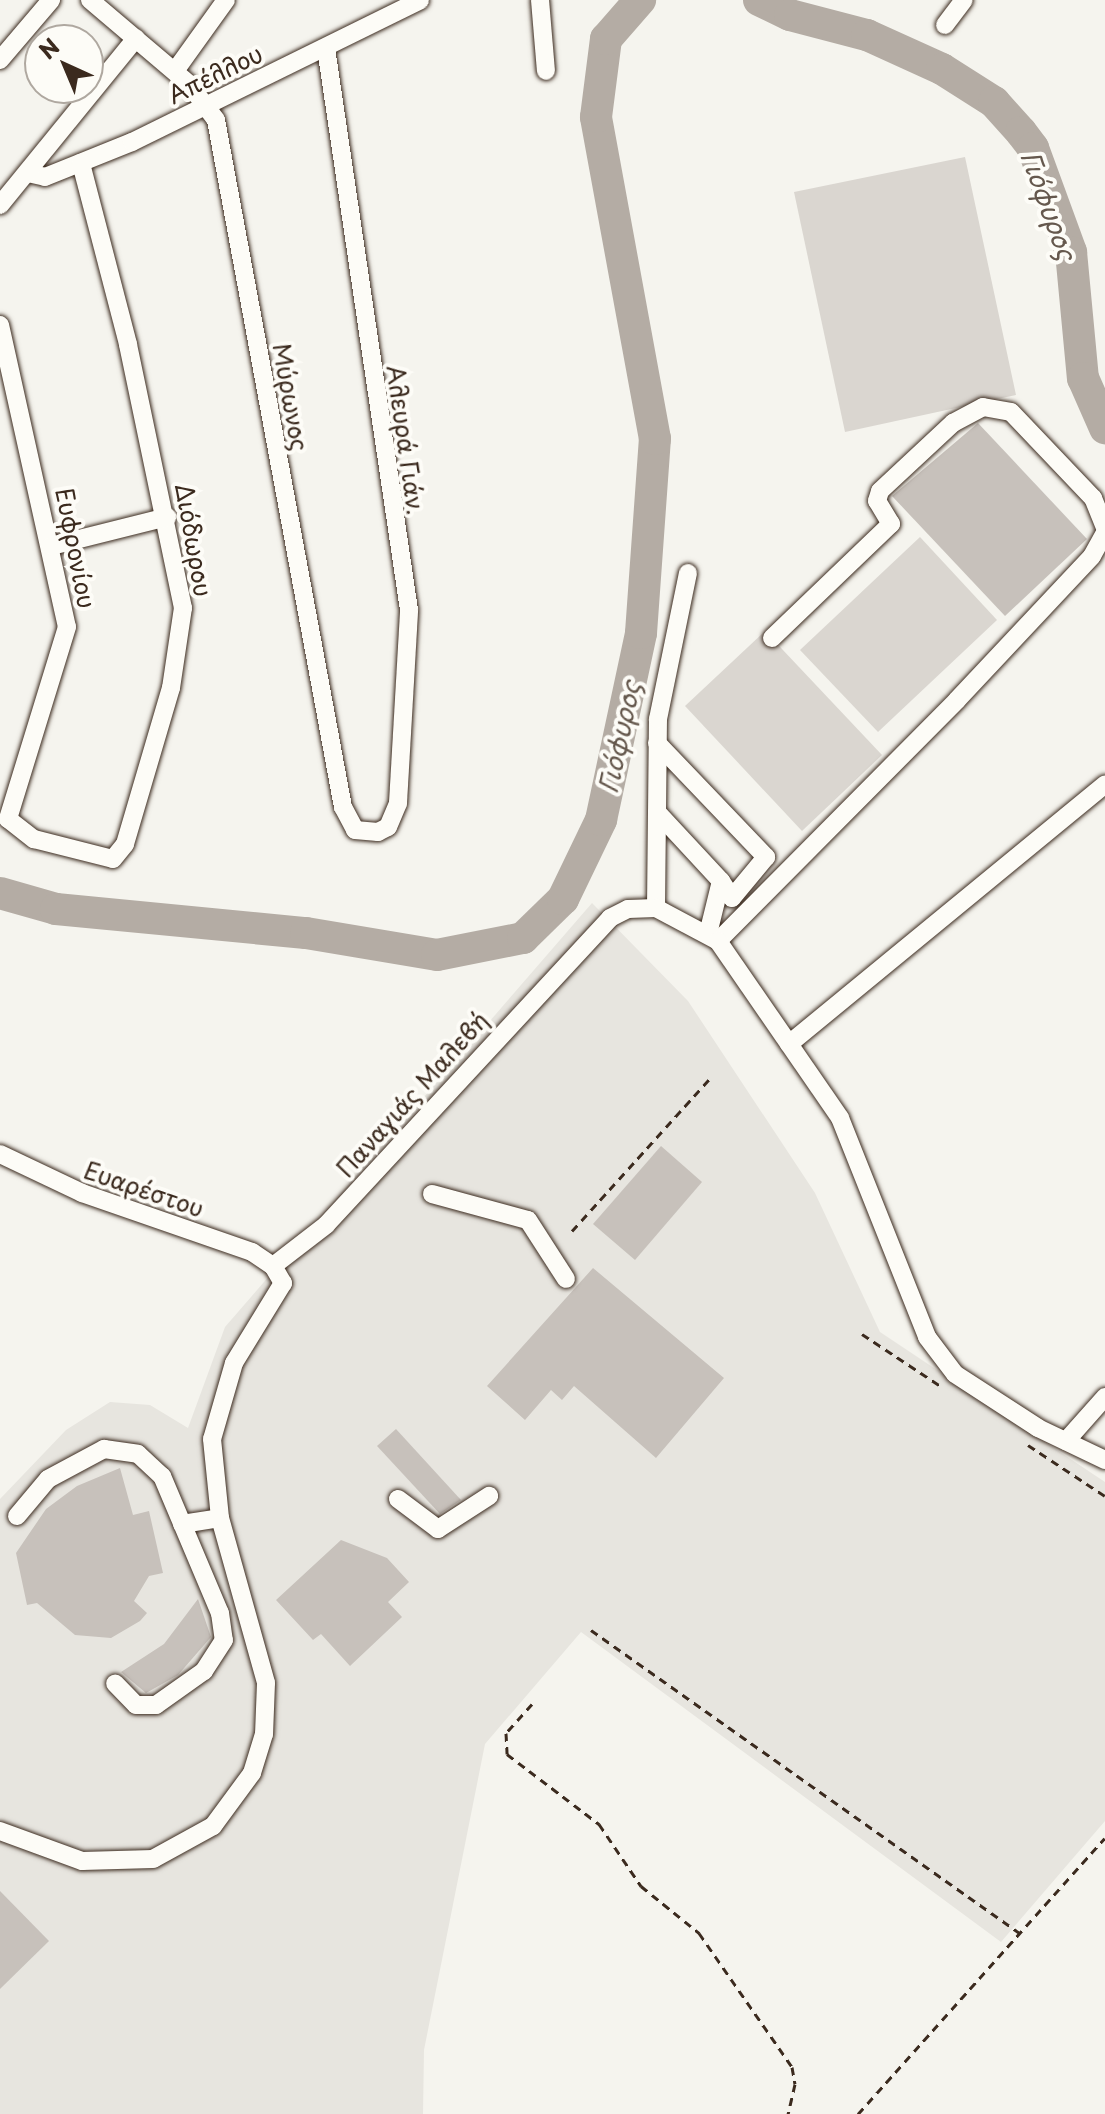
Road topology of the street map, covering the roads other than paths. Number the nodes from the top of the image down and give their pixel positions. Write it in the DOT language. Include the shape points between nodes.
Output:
graph roads {
  1 [pos="51,0"];
  2 [pos="90,0"];
  3 [pos="226,0"];
  4 [pos="420,0"];
  5 [pos="540,0"];
  6 [pos="964,0"];
  7 [pos="945,25"];
  8 [pos="136,38"];
  9 [pos="326,48"];
  10 [pos="0,60"];
  11 [pos="175,71"];
  12 [pos="546,71"];
  13 [pos="207,104"];
  14 [pos="81,163"];
  15 [pos="28,173"];
  16 [pos="0,205"];
  17 [pos="0,325"];
  18 [pos="167,517"];
  19 [pos="1105,530"];
  20 [pos="51,546"];
  21 [pos="688,573"];
  22 [pos="772,638"];
  23 [pos="657,743"];
  24 [pos="1105,784"];
  25 [pos="657,812"];
  26 [pos="10,823"];
  27 [pos="378,832"];
  28 [pos="721,881"];
  29 [pos="656,908"];
  30 [pos="713,937"];
  31 [pos="789,1044"];
  32 [pos="0,1154"];
  33 [pos="432,1194"];
  34 [pos="273,1266"];
  35 [pos="566,1279"];
  36 [pos="1105,1397"];
  37 [pos="1066,1441"];
  38 [pos="1105,1460"];
  39 [pos="489,1496"];
  40 [pos="398,1499"];
  41 [pos="17,1516"];
  42 [pos="220,1518"];
  43 [pos="182,1524"];
  44 [pos="115,1683"];
  45 [pos="0,1831"];
  1 -- 10 [label="street"];
  2 -- 8 [label="street, Μύρωνος"];
  3 -- 11 [label="street"];
  4 -- 9 [label="street, Απέλλου"];
  5 -- 12 [label="street"];
  6 -- 7 [label="street"];
  8 -- 11 [label="street, Μύρωνος"];
  8 -- 15 [label="street"];
  9 -- 13 [label="street, Απέλλου"];
  9 -- 27 [label="street, Αλευρά Γιάν." via="409,610 398,803 388,827"];
  11 -- 13 [label="street, Μύρωνος"];
  13 -- 14 [label="street, Απέλλου"];
  13 -- 27 [label="street, Μύρωνος" via="221,137 343,807 355,830"];
  14 -- 15 [label="street, Απέλλου" via="45,177"];
  14 -- 18 [label="street, Διόδωρου"];
  15 -- 16 [label="street"];
  17 -- 20 [label="street, Ευφρονίου"];
  18 -- 20 [label="street"];
  18 -- 26 [label="street, Διόδωρου" via="183,608 179,648 122,850 113,859 97,859 34,839"];
  19 -- 22 [label="street" via="1093,498 1011,412 983,407 953,423 880,491 877,501 891,524"];
  19 -- 30 [label="street" via="1092,556 948,710"];
  20 -- 26 [label="street, Ευφρονίου" via="67,627 11,802"];
  21 -- 23 [label="street"];
  23 -- 25 [label="street"];
  23 -- 28 [label="street" via="766,857 732,898"];
  24 -- 31 [label="street"];
  25 -- 28 [label="street"];
  25 -- 29 [label="street"];
  28 -- 30 [label="street"];
  29 -- 30 [label="street"];
  29 -- 34 [label="street, Παναγιάς Μαλεβή" via="628,909 610,918 326,1225"];
  30 -- 31 [label="street"];
  31 -- 37 [label="street" via="840,1118 927,1337 955,1374 979,1393"];
  32 -- 34 [label="street, Ευαρέστου" via="62,1186 240,1247"];
  33 -- 35 [label="street" via="528,1220"];
  34 -- 42 [label="street" via="282,1288 240,1350 216,1413 211,1463"];
  36 -- 37 [label="street"];
  37 -- 38 [label="street"];
  39 -- 40 [label="street" via="438,1529"];
  41 -- 43 [label="street" via="60,1469 113,1448 153,1464"];
  42 -- 43 [label="street"];
  42 -- 45 [label="street" via="267,1693 261,1749 236,1801 193,1841 139,1862 82,1861"];
  43 -- 44 [label="street" via="223,1625 222,1648 204,1671 156,1705 136,1705"];
}
